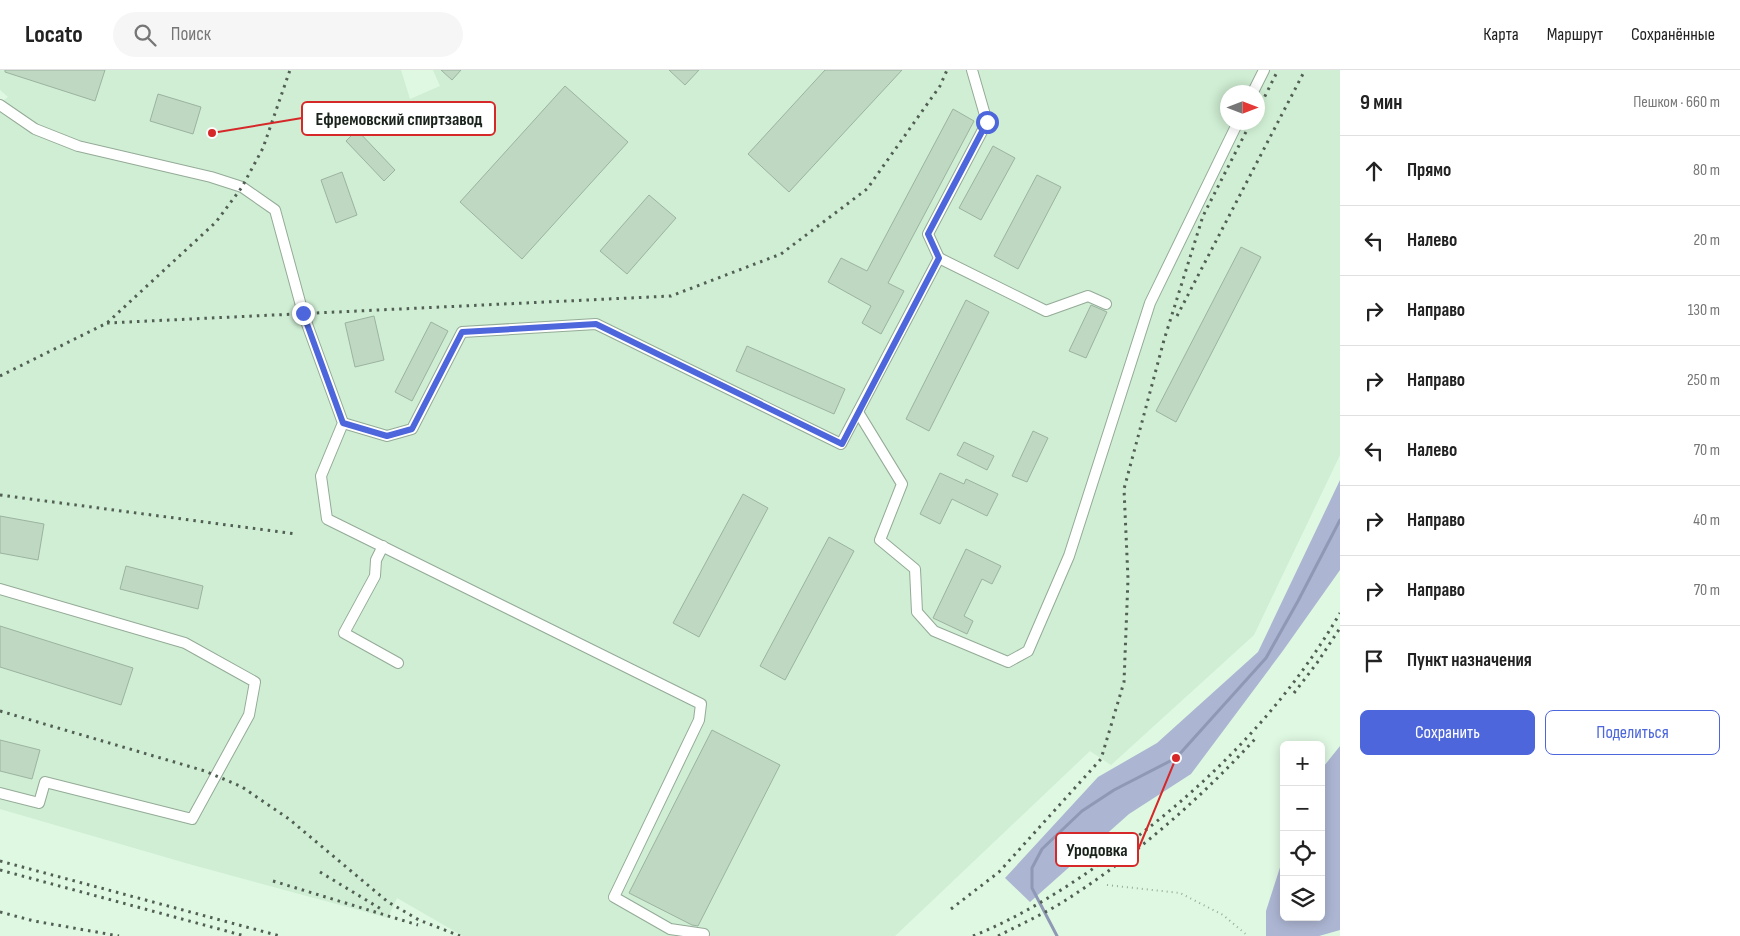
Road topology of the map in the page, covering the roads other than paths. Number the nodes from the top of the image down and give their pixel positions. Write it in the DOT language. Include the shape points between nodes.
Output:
graph roads {
  1 [pos="972,70"];
  2 [pos="1264,70"];
  3 [pos="1256,85"];
  4 [pos="0,105"];
  5 [pos="1234,130"];
  6 [pos="939,258"];
  7 [pos="1106,304"];
  8 [pos="858,412"];
  9 [pos="343,423"];
  10 [pos="383,546"];
  11 [pos="0,589"];
  12 [pos="398,663"];
  13 [pos="0,793"];
  14 [pos="704,934"];
  1 -- 6 [label="street" via="987,122 928,234"];
  2 -- 3 [label="street"];
  4 -- 9 [label="street" via="35,128 78,146 212,177 242,188 274,210 303,313"];
  5 -- 8 [label="street" via="1150,303 1069,556 1028,650 1008,662 934,631 917,612 915,569 880,540 902,484"];
  6 -- 7 [label="street" via="1046,311 1088,296"];
  6 -- 8 [label="street"];
  8 -- 9 [label="street" via="842,444 596,324 462,332 412,429 387,436"];
  9 -- 10 [label="street" via="320,476 327,518"];
  10 -- 12 [label="street" via="376,560 375,576 344,633"];
  10 -- 14 [label="street" via="701,704 699,720 614,897 670,929"];
  11 -- 13 [label="street" via="185,644 255,682 249,715 192,819 45,782 39,803"];
}
